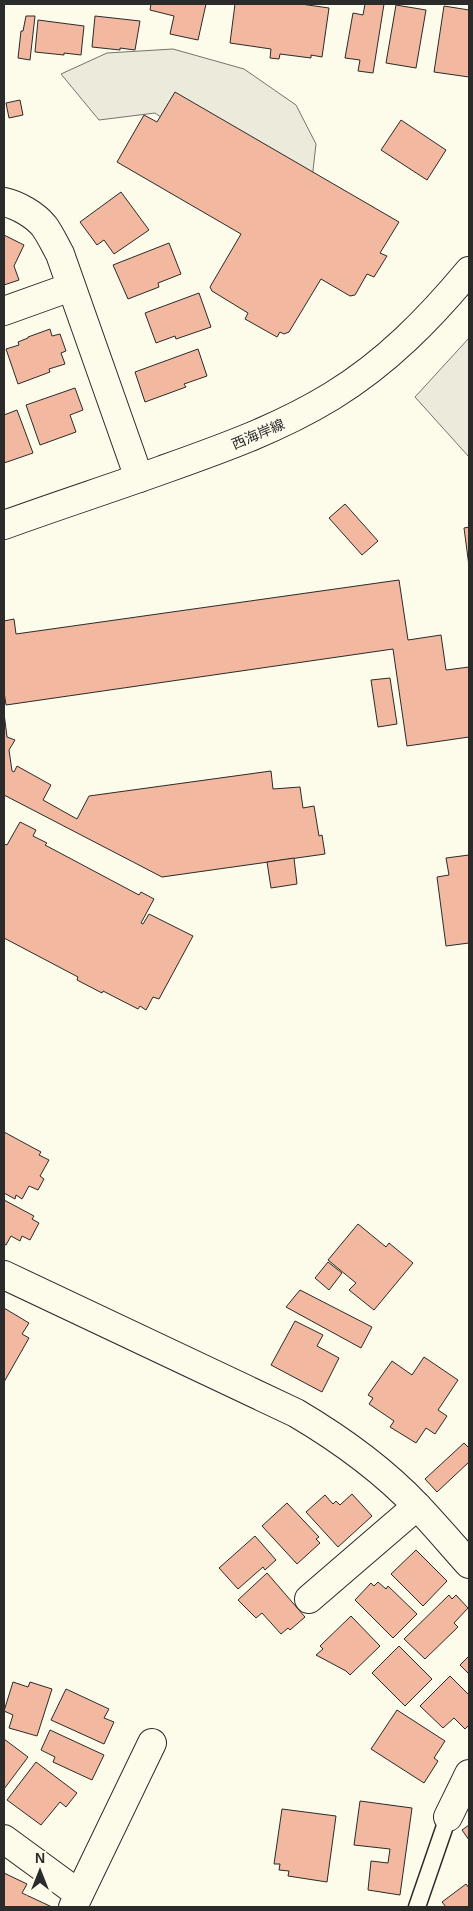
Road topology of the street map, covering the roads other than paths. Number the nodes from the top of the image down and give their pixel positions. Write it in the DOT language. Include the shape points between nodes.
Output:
graph roads {
  1 [pos="4,202"];
  2 [pos="469,272"];
  3 [pos="71,286"];
  4 [pos="4,310"];
  5 [pos="139,478"];
  6 [pos="4,525"];
  7 [pos="4,1275"];
  8 [pos="417,1506"];
  9 [pos="469,1564"];
  10 [pos="309,1599"];
  11 [pos="152,1743"];
  12 [pos="469,1774"];
  13 [pos="448,1818"];
  14 [pos="4,1839"];
  15 [pos="76,1901"];
  16 [pos="417,1907"];
  1 -- 3 [label="street" via="29,214 44,226 60,254"];
  2 -- 5 [label="street, 西海岸線" via="424,323 380,362 333,395 250,439"];
  3 -- 4 [label="street"];
  3 -- 5 [label="street"];
  5 -- 6 [label="street, 西海岸線"];
  7 -- 8 [label="street" via="296,1413 361,1456"];
  8 -- 9 [label="street"];
  8 -- 10 [label="street"];
  11 -- 15 [label="street"];
  12 -- 13 [label="street"];
  13 -- 16 [label="lane"];
  14 -- 15 [label="street"];
}
